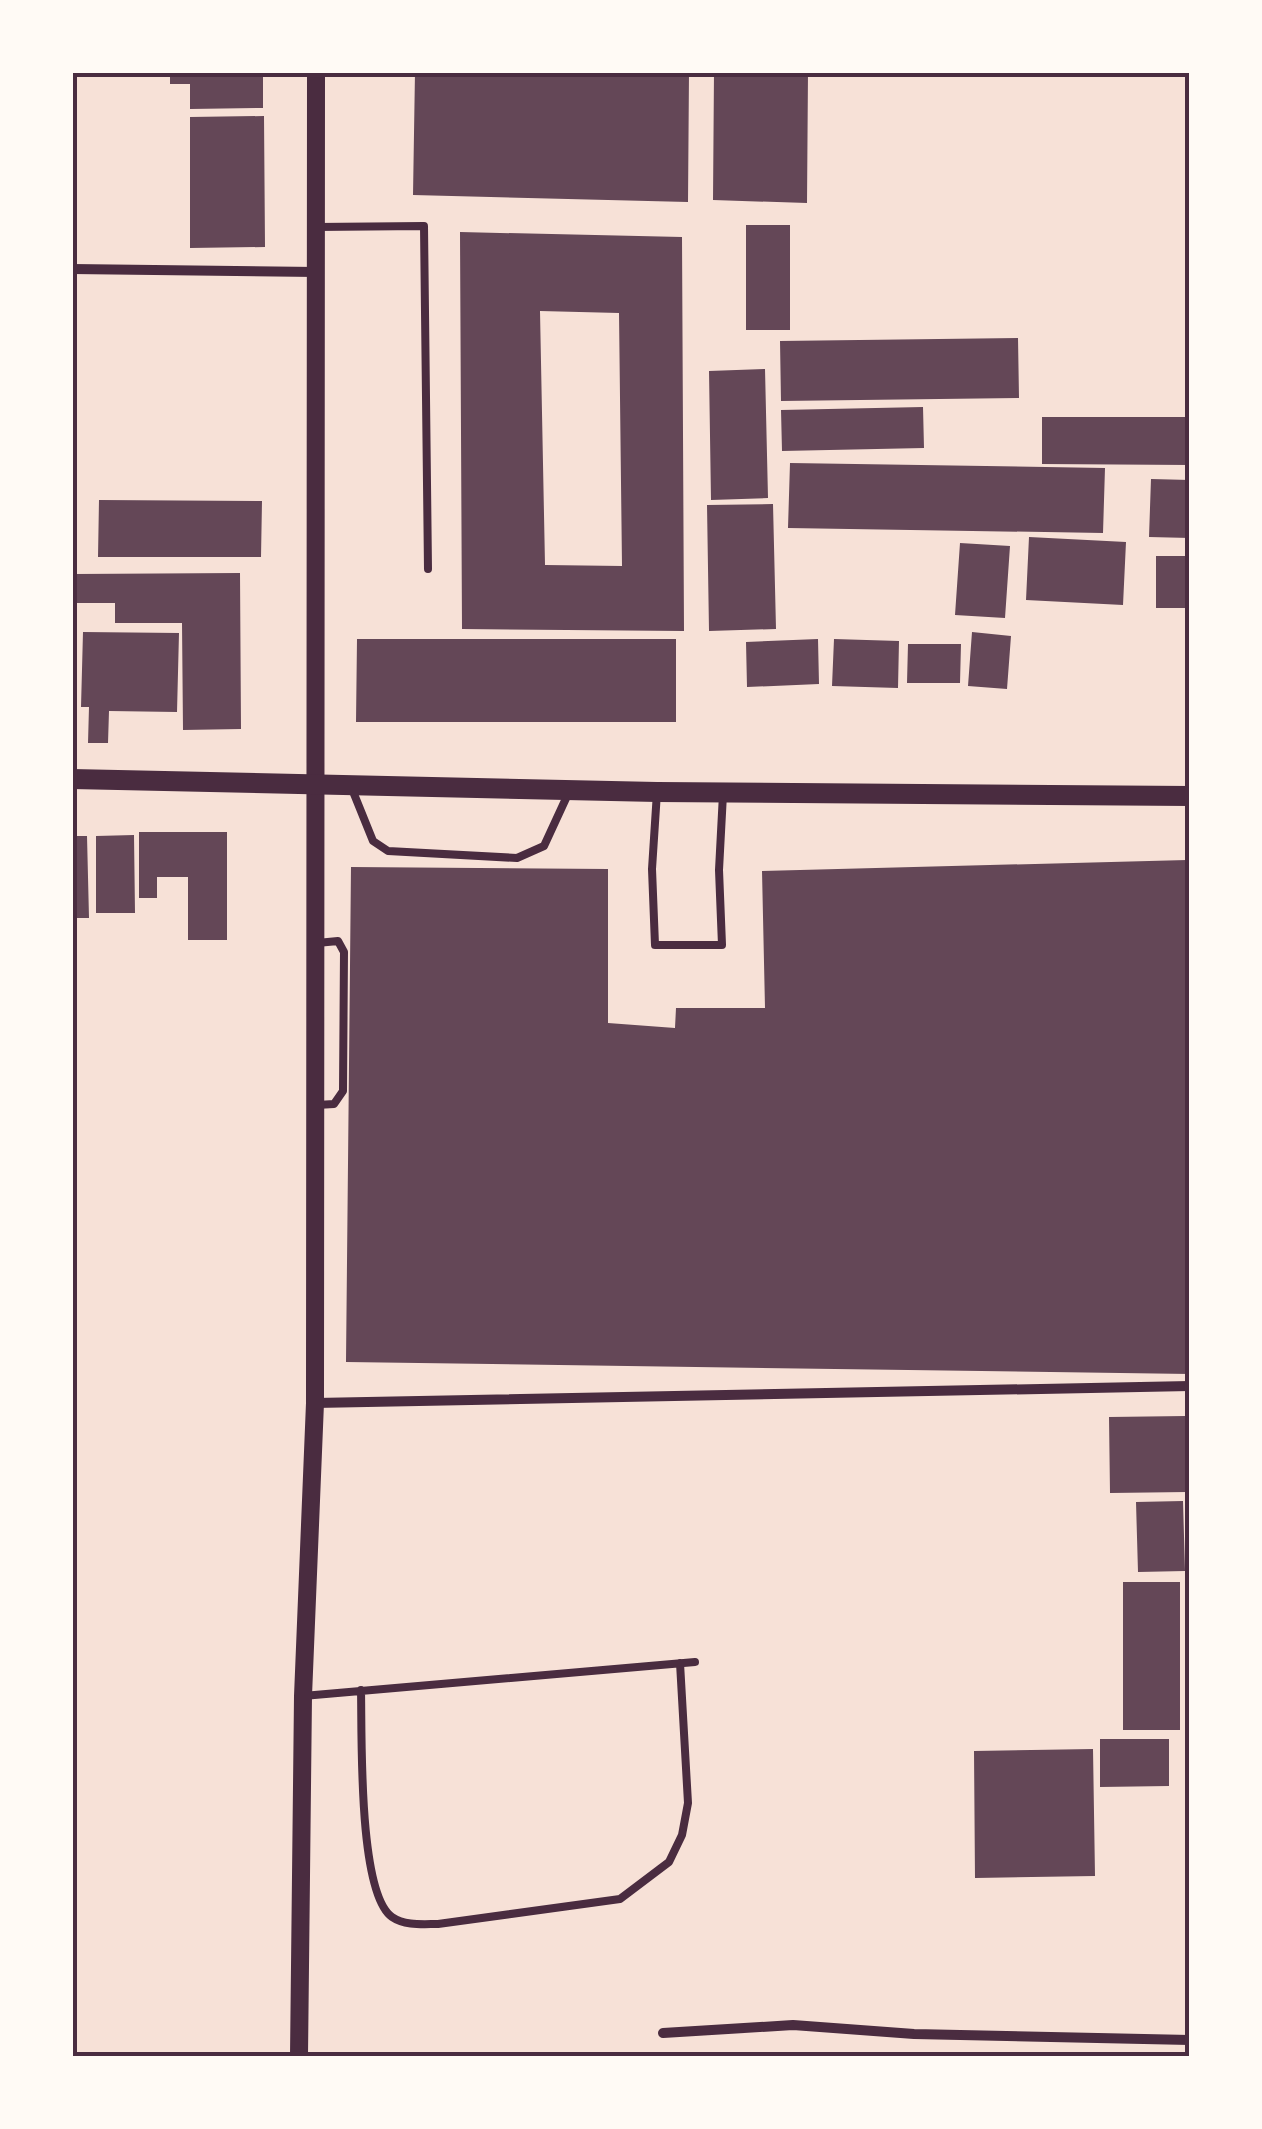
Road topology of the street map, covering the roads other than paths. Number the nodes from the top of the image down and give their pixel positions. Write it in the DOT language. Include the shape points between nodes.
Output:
graph roads {
  1 [pos="316,72"];
  2 [pos="316,227"];
  3 [pos="72,269"];
  4 [pos="316,272"];
  5 [pos="428,569"];
  6 [pos="72,779"];
  7 [pos="318,784"];
  8 [pos="350,785"];
  9 [pos="570,790"];
  10 [pos="657,792"];
  11 [pos="724,793"];
  12 [pos="1190,796"];
  13 [pos="318,944"];
  14 [pos="316,1105"];
  15 [pos="1190,1386"];
  16 [pos="315,1403"];
  17 [pos="696,1662"];
  18 [pos="680,1663"];
  19 [pos="361,1690"];
  20 [pos="303,1696"];
  21 [pos="663,2033"];
  22 [pos="1190,2040"];
  23 [pos="299,2056"];
  1 -- 2 [label="street"];
  2 -- 4 [label="street"];
  2 -- 5 [label="lane" via="424,226"];
  3 -- 4 [label="street"];
  4 -- 7 [label="street"];
  6 -- 7 [label="main road"];
  7 -- 8 [label="main road"];
  7 -- 13 [label="street"];
  8 -- 9 [label="main road"];
  8 -- 9 [label="lane" via="373,841 388,850 516,858 544,846"];
  9 -- 10 [label="main road"];
  10 -- 11 [label="main road"];
  10 -- 11 [label="lane" via="655,944 705,945 722,945"];
  11 -- 12 [label="main road"];
  13 -- 14 [label="street"];
  13 -- 14 [label="lane" via="338,942 344,952 344,1091 334,1104"];
  14 -- 16 [label="street"];
  15 -- 16 [label="street"];
  16 -- 20 [label="street"];
  17 -- 18 [label="lane"];
  18 -- 19 [label="lane"];
  18 -- 19 [label="lane" via="688,1803 669,1862 620,1899 438,1924 392,1917 375,1897"];
  19 -- 20 [label="lane"];
  20 -- 23 [label="street"];
  21 -- 22 [label="street" via="793,2025"];
}
